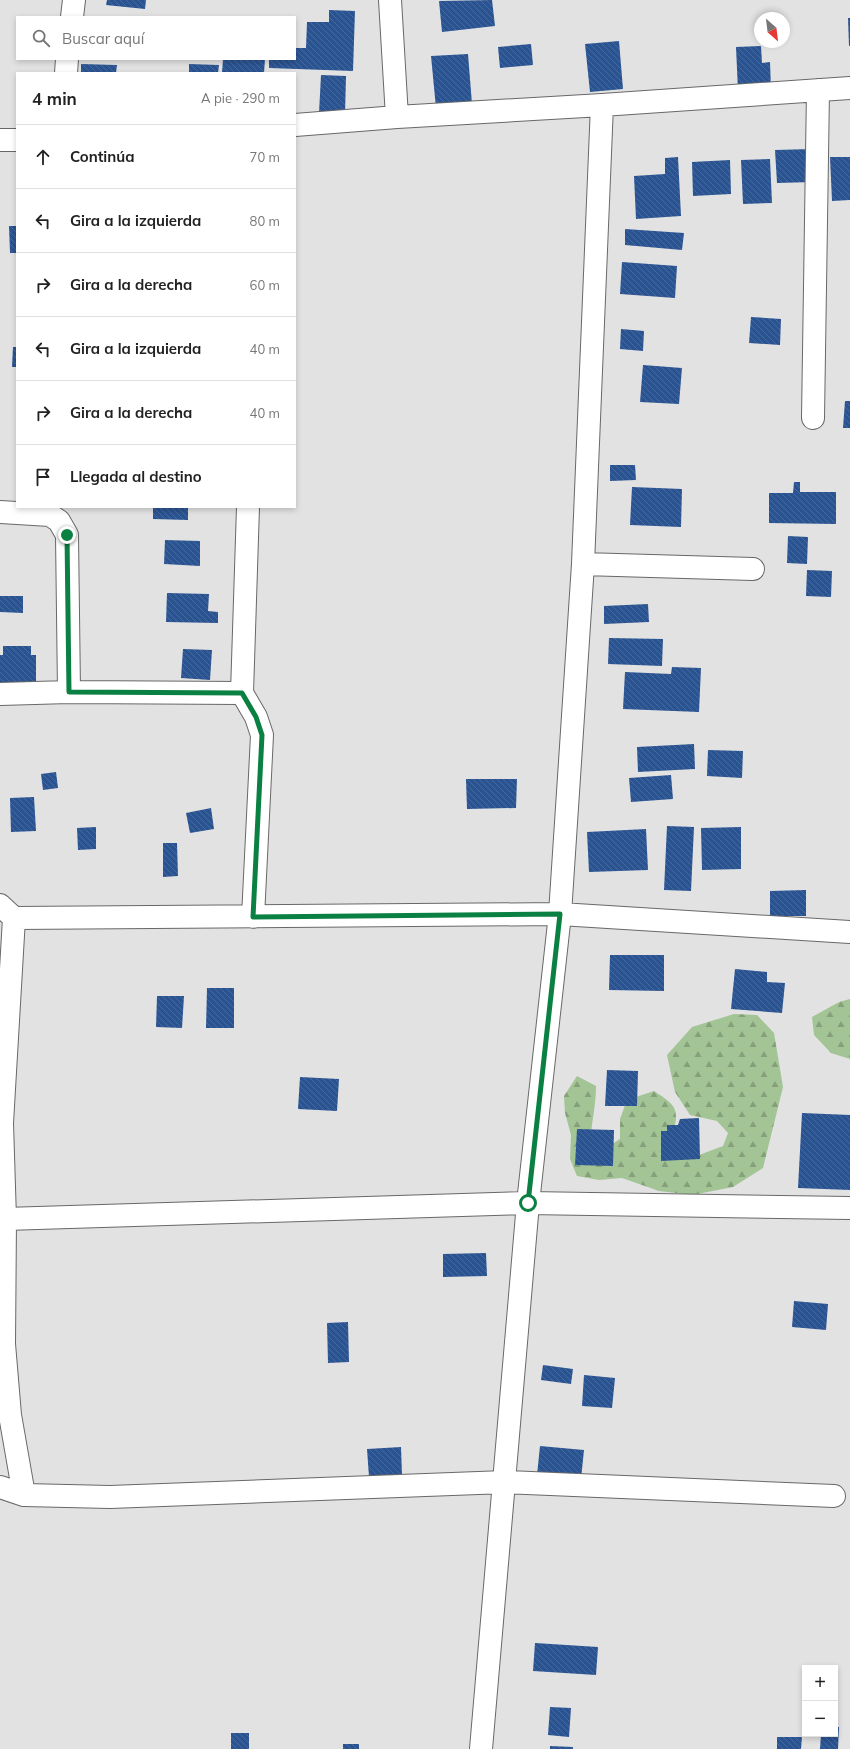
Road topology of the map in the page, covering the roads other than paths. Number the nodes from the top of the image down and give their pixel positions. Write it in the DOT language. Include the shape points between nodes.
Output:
graph roads {
  1 [pos="74,0"];
  2 [pos="390,0"];
  3 [pos="72,16"];
  4 [pos="67,60"];
  5 [pos="66,72"];
  6 [pos="850,88"];
  7 [pos="818,90"];
  8 [pos="602,105"];
  9 [pos="397,117"];
  10 [pos="296,125"];
  11 [pos="0,140"];
  12 [pos="16,140"];
  13 [pos="813,418"];
  14 [pos="248,508"];
  15 [pos="0,512"];
  16 [pos="583,564"];
  17 [pos="753,569"];
  18 [pos="69,692"];
  19 [pos="242,693"];
  20 [pos="0,694"];
  21 [pos="7,912"];
  22 [pos="560,914"];
  23 [pos="253,917"];
  24 [pos="850,932"];
  25 [pos="1,1123"];
  26 [pos="528,1203"];
  27 [pos="850,1208"];
  28 [pos="5,1219"];
  29 [pos="2,1344"];
  30 [pos="505,1482"];
  31 [pos="0,1487"];
  32 [pos="24,1495"];
  33 [pos="834,1496"];
  34 [pos="481,1749"];
  1 -- 3 [label="street"];
  2 -- 9 [label="street"];
  4 -- 5 [label="street"];
  6 -- 7 [label="street"];
  7 -- 8 [label="street"];
  7 -- 13 [label="street"];
  8 -- 9 [label="street"];
  8 -- 16 [label="street"];
  9 -- 10 [label="street"];
  11 -- 12 [label="street"];
  14 -- 19 [label="street"];
  15 -- 18 [label="street" via="50,515 59,521 67,535"];
  16 -- 17 [label="street"];
  16 -- 22 [label="street"];
  18 -- 19 [label="street"];
  18 -- 20 [label="street"];
  19 -- 23 [label="street" via="256,717 262,735"];
  21 -- 23 [label="street"];
  21 -- 25 [label="street"];
  22 -- 23 [label="street"];
  22 -- 24 [label="street"];
  22 -- 26 [label="street"];
  25 -- 28 [label="street"];
  26 -- 27 [label="street"];
  26 -- 28 [label="street"];
  26 -- 30 [label="street"];
  28 -- 29 [label="street"];
  29 -- 32 [label="street" via="10,1415"];
  30 -- 32 [label="street" via="110,1497"];
  30 -- 33 [label="street"];
  30 -- 34 [label="street"];
  31 -- 32 [label="street"];
}
